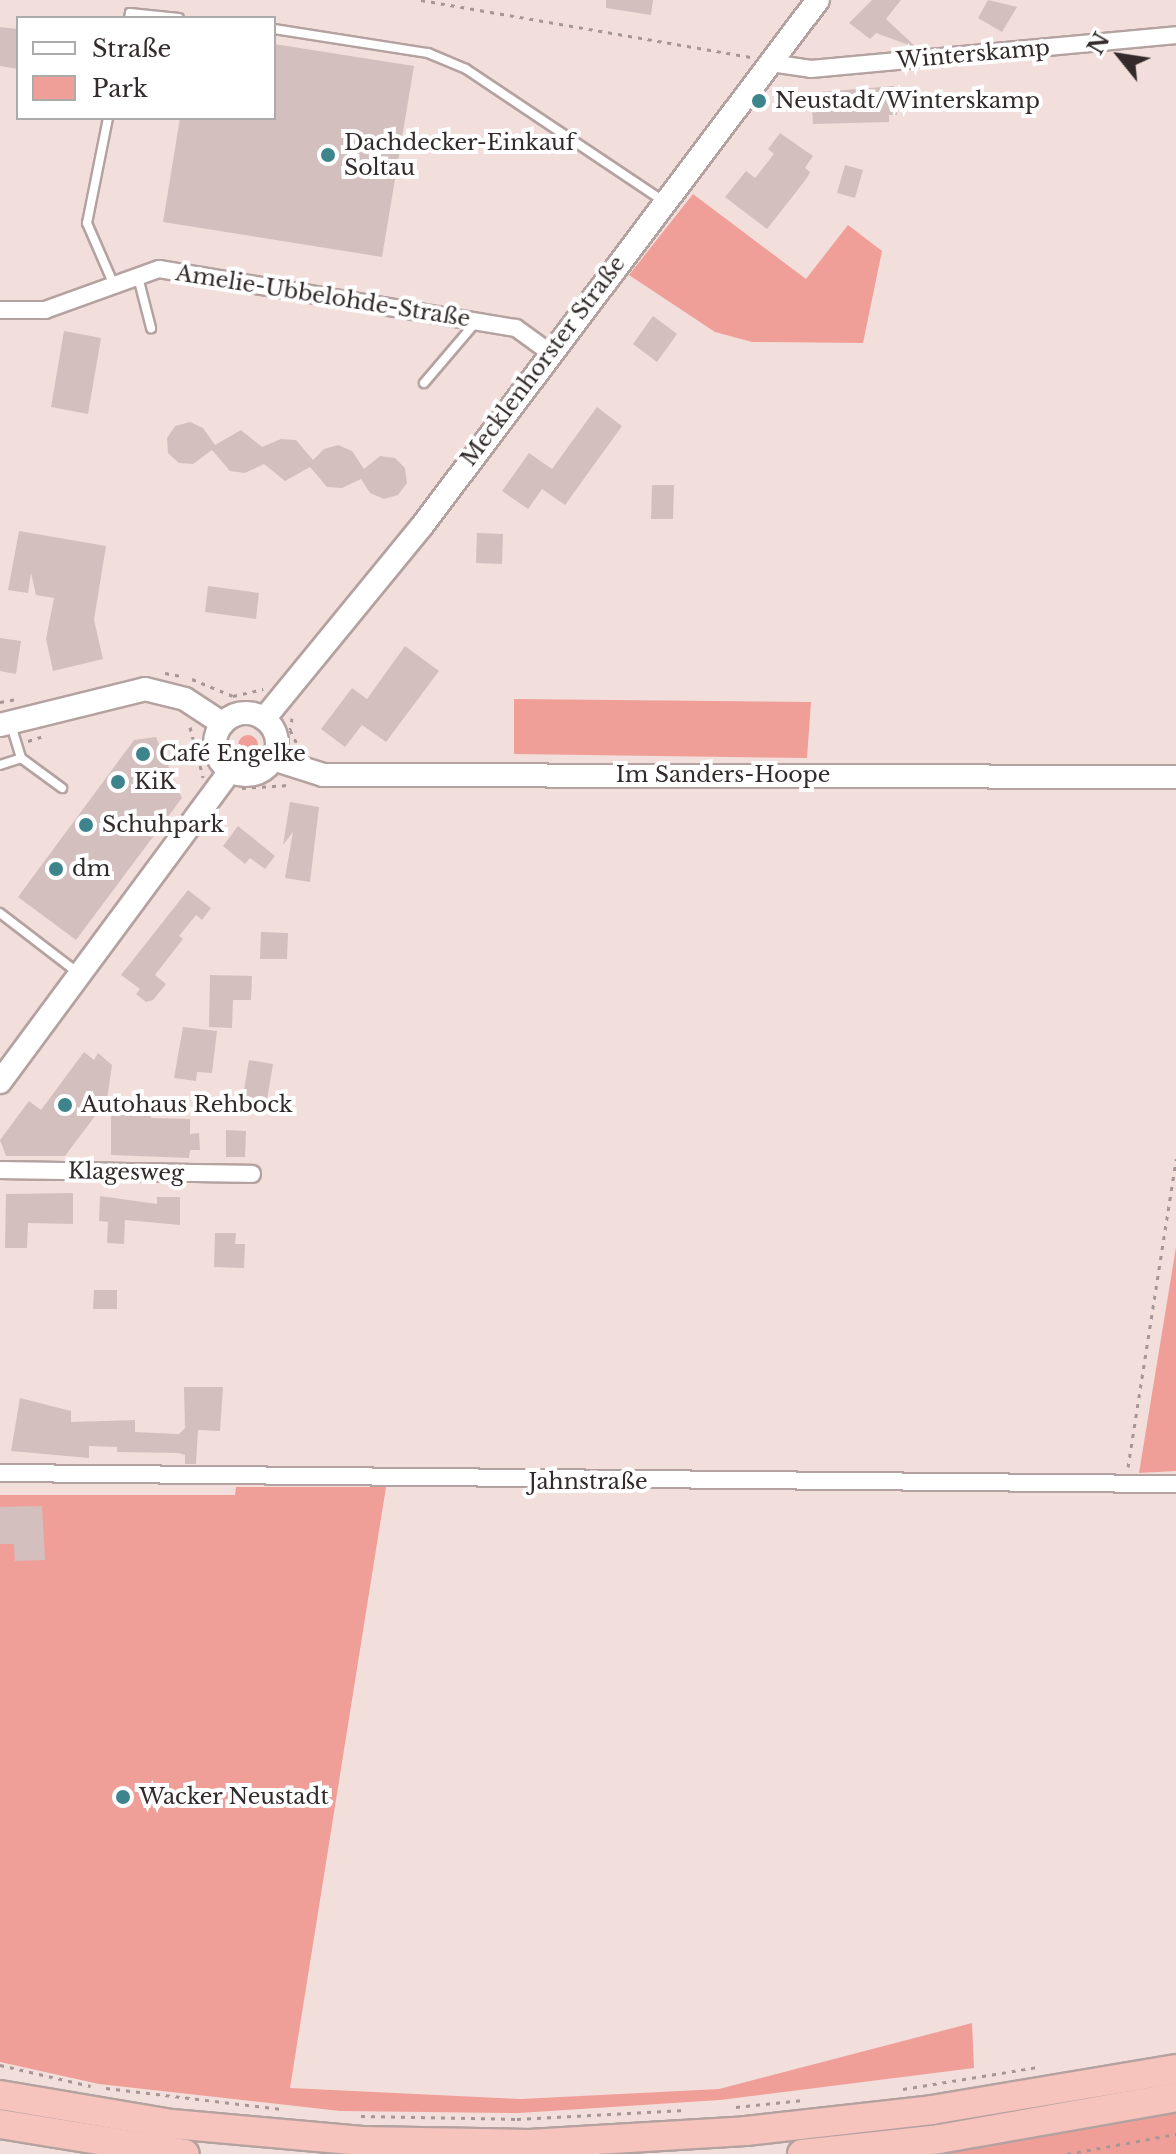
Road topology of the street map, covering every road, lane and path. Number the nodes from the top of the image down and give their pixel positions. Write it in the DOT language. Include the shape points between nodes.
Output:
graph roads {
  1 [pos="421,0"];
  2 [pos="818,0"];
  3 [pos="129,16"];
  4 [pos="159,16"];
  5 [pos="276,29"];
  6 [pos="1176,35"];
  7 [pos="771,63"];
  8 [pos="108,120"];
  9 [pos="665,202"];
  10 [pos="138,277"];
  11 [pos="114,286"];
  12 [pos="0,310"];
  13 [pos="476,322"];
  14 [pos="151,328"];
  15 [pos="549,352"];
  16 [pos="424,383"];
  17 [pos="267,686"];
  18 [pos="218,692"];
  19 [pos="298,709"];
  20 [pos="264,719"];
  21 [pos="5,724"];
  22 [pos="223,724"];
  23 [pos="191,727"];
  24 [pos="21,758"];
  25 [pos="273,759"];
  26 [pos="0,765"];
  27 [pos="296,770"];
  28 [pos="230,771"];
  29 [pos="204,777"];
  30 [pos="1176,777"];
  31 [pos="62,788"];
  32 [pos="0,913"];
  33 [pos="81,975"];
  34 [pos="3,1071"];
  35 [pos="1176,1159"];
  36 [pos="0,1170"];
  37 [pos="252,1174"];
  38 [pos="0,1473"];
  39 [pos="1176,1484"];
  40 [pos="1125,1486"];
  41 [pos="0,2065"];
  42 [pos="1045,2066"];
  43 [pos="1176,2069"];
  44 [pos="894,2090"];
  45 [pos="0,2095"];
  46 [pos="1176,2097"];
  47 [pos="818,2098"];
  48 [pos="728,2108"];
  49 [pos="698,2109"];
  50 [pos="295,2111"];
  51 [pos="355,2116"];
  52 [pos="0,2124"];
  53 [pos="1176,2134"];
  54 [pos="110,2145"];
  55 [pos="139,2154"];
  56 [pos="185,2154"];
  57 [pos="802,2154"];
  58 [pos="1067,2154"];
  1 -- 7 [label="path" via="723,49"];
  2 -- 7 [label="street, Mecklenhorster Straße"];
  3 -- 4 [label="lane"];
  5 -- 9 [label="lane" via="428,53 466,69"];
  6 -- 7 [label="street, Winterskamp" via="811,69"];
  7 -- 9 [label="street, Mecklenhorster Straße"];
  8 -- 11 [label="lane" via="87,223"];
  9 -- 15 [label="street, Mecklenhorster Straße"];
  10 -- 11 [label="street, Amelie-Ubbelohde-Straße"];
  10 -- 13 [label="street, Amelie-Ubbelohde-Straße" via="159,269"];
  10 -- 14 [label="lane"];
  11 -- 12 [label="street, Amelie-Ubbelohde-Straße" via="45,310"];
  13 -- 15 [label="street, Amelie-Ubbelohde-Straße" via="516,328"];
  13 -- 16 [label="lane"];
  15 -- 20 [label="street, Mecklenhorster Straße" via="422,526"];
  17 -- 18 [label="path" via="233,696"];
  19 -- 27 [label="path" via="290,730 305,752"];
  20 -- 22 [label="street" via="238,715"];
  20 -- 25 [label="street" via="276,738"];
  21 -- 22 [label="street" via="145,689 185,699"];
  21 -- 24 [label="lane"];
  22 -- 28 [label="street" via="216,753"];
  23 -- 29 [label="path"];
  24 -- 26 [label="lane"];
  24 -- 31 [label="lane"];
  25 -- 27 [label="street, Im Sanders-Hoope"];
  25 -- 28 [label="street" via="257,773"];
  27 -- 30 [label="street, Im Sanders-Hoope" via="323,775"];
  28 -- 33 [label="street"];
  32 -- 33 [label="lane"];
  33 -- 34 [label="street"];
  35 -- 40 [label="path"];
  36 -- 37 [label="street, Klagesweg"];
  38 -- 40 [label="street, Jahnstraße"];
  39 -- 40 [label="street, Jahnstraße"];
  41 -- 50 [label="path" via="99,2087"];
  42 -- 44 [label="path"];
  43 -- 45 [label="highway" via="932,2110 746,2131 529,2144 362,2141 172,2124"];
  46 -- 57 [label="highway" via="939,2139"];
  47 -- 48 [label="path"];
  49 -- 51 [label="path" via="517,2119"];
  52 -- 54 [label="highway"];
  53 -- 58 [label="path"];
  54 -- 55 [label="highway"];
  54 -- 56 [label="highway"];
}
